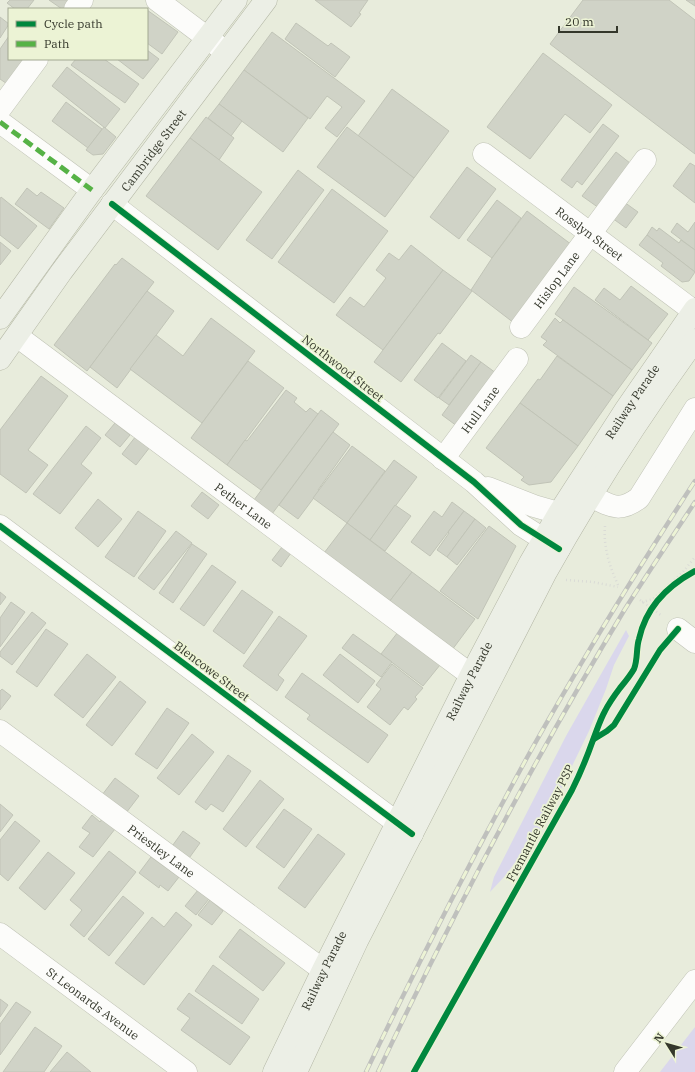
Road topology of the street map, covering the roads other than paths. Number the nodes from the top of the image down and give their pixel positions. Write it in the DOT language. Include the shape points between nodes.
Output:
graph roads {
  1 [pos="82,0"];
  2 [pos="157,0"];
  3 [pos="236,0"];
  4 [pos="266,0"];
  5 [pos="76,8"];
  6 [pos="208,38"];
  7 [pos="226,52"];
  8 [pos="37,60"];
  9 [pos="0,109"];
  10 [pos="0,122"];
  11 [pos="173,124"];
  12 [pos="484,154"];
  13 [pos="645,160"];
  14 [pos="92,190"];
  15 [pos="112,204"];
  16 [pos="591,233"];
  17 [pos="694,310"];
  18 [pos="0,318"];
  19 [pos="521,327"];
  20 [pos="16,336"];
  21 [pos="695,340"];
  22 [pos="0,359"];
  23 [pos="517,359"];
  24 [pos="695,409"];
  25 [pos="443,459"];
  26 [pos="474,482"];
  27 [pos="591,496"];
  28 [pos="568,516"];
  29 [pos="0,526"];
  30 [pos="551,544"];
  31 [pos="678,629"];
  32 [pos="695,642"];
  33 [pos="471,675"];
  34 [pos="0,731"];
  35 [pos="404,828"];
  36 [pos="0,934"];
  37 [pos="323,970"];
  38 [pos="695,981"];
  39 [pos="186,1072"];
  40 [pos="274,1072"];
  41 [pos="296,1072"];
  42 [pos="625,1072"];
  1 -- 5 [label="street"];
  2 -- 6 [label="street"];
  3 -- 6 [label="main road, Cambridge Street"];
  4 -- 7 [label="main road, Cambridge Street"];
  6 -- 7 [label="street"];
  6 -- 14 [label="main road, Cambridge Street"];
  7 -- 11 [label="main road, Cambridge Street"];
  8 -- 9 [label="street"];
  10 -- 14 [label="street"];
  11 -- 14 [label="main road" via="159,132 112,188 97,192"];
  11 -- 15 [label="main road, Cambridge Street"];
  12 -- 16 [label="street, Rosslyn Street"];
  13 -- 16 [label="street, Hislop Lane"];
  14 -- 18 [label="main road, Cambridge Street"];
  15 -- 20 [label="main road, Cambridge Street"];
  15 -- 25 [label="street, Northwood Street"];
  16 -- 17 [label="street, Rosslyn Street"];
  16 -- 19 [label="street, Hislop Lane"];
  17 -- 28 [label="main road, Railway Parade" via="626,409"];
  20 -- 22 [label="main road, Cambridge Street"];
  20 -- 33 [label="street, Pether Lane"];
  21 -- 27 [label="main road, Railway Parade"];
  23 -- 25 [label="street, Hull Lane"];
  24 -- 27 [label="street" via="639,498 627,505 613,507"];
  25 -- 26 [label="street, Northwood Street"];
  26 -- 28 [label="street, Northwood Street" via="534,506"];
  26 -- 30 [label="street, Northwood Street" via="521,525"];
  27 -- 28 [label="main road, Railway Parade"];
  28 -- 30 [label="main road, Railway Parade"];
  29 -- 35 [label="street, Blencowe Street"];
  30 -- 33 [label="main road, Railway Parade"];
  30 -- 35 [label="main road, Railway Parade" via="537,590"];
  31 -- 32 [label="street"];
  33 -- 35 [label="main road, Railway Parade"];
  34 -- 37 [label="street, Priestley Lane"];
  35 -- 37 [label="main road, Railway Parade"];
  35 -- 41 [label="main road, Railway Parade"];
  36 -- 39 [label="street, St Leonards Avenue"];
  37 -- 40 [label="main road, Railway Parade"];
  38 -- 42 [label="street"];
}
